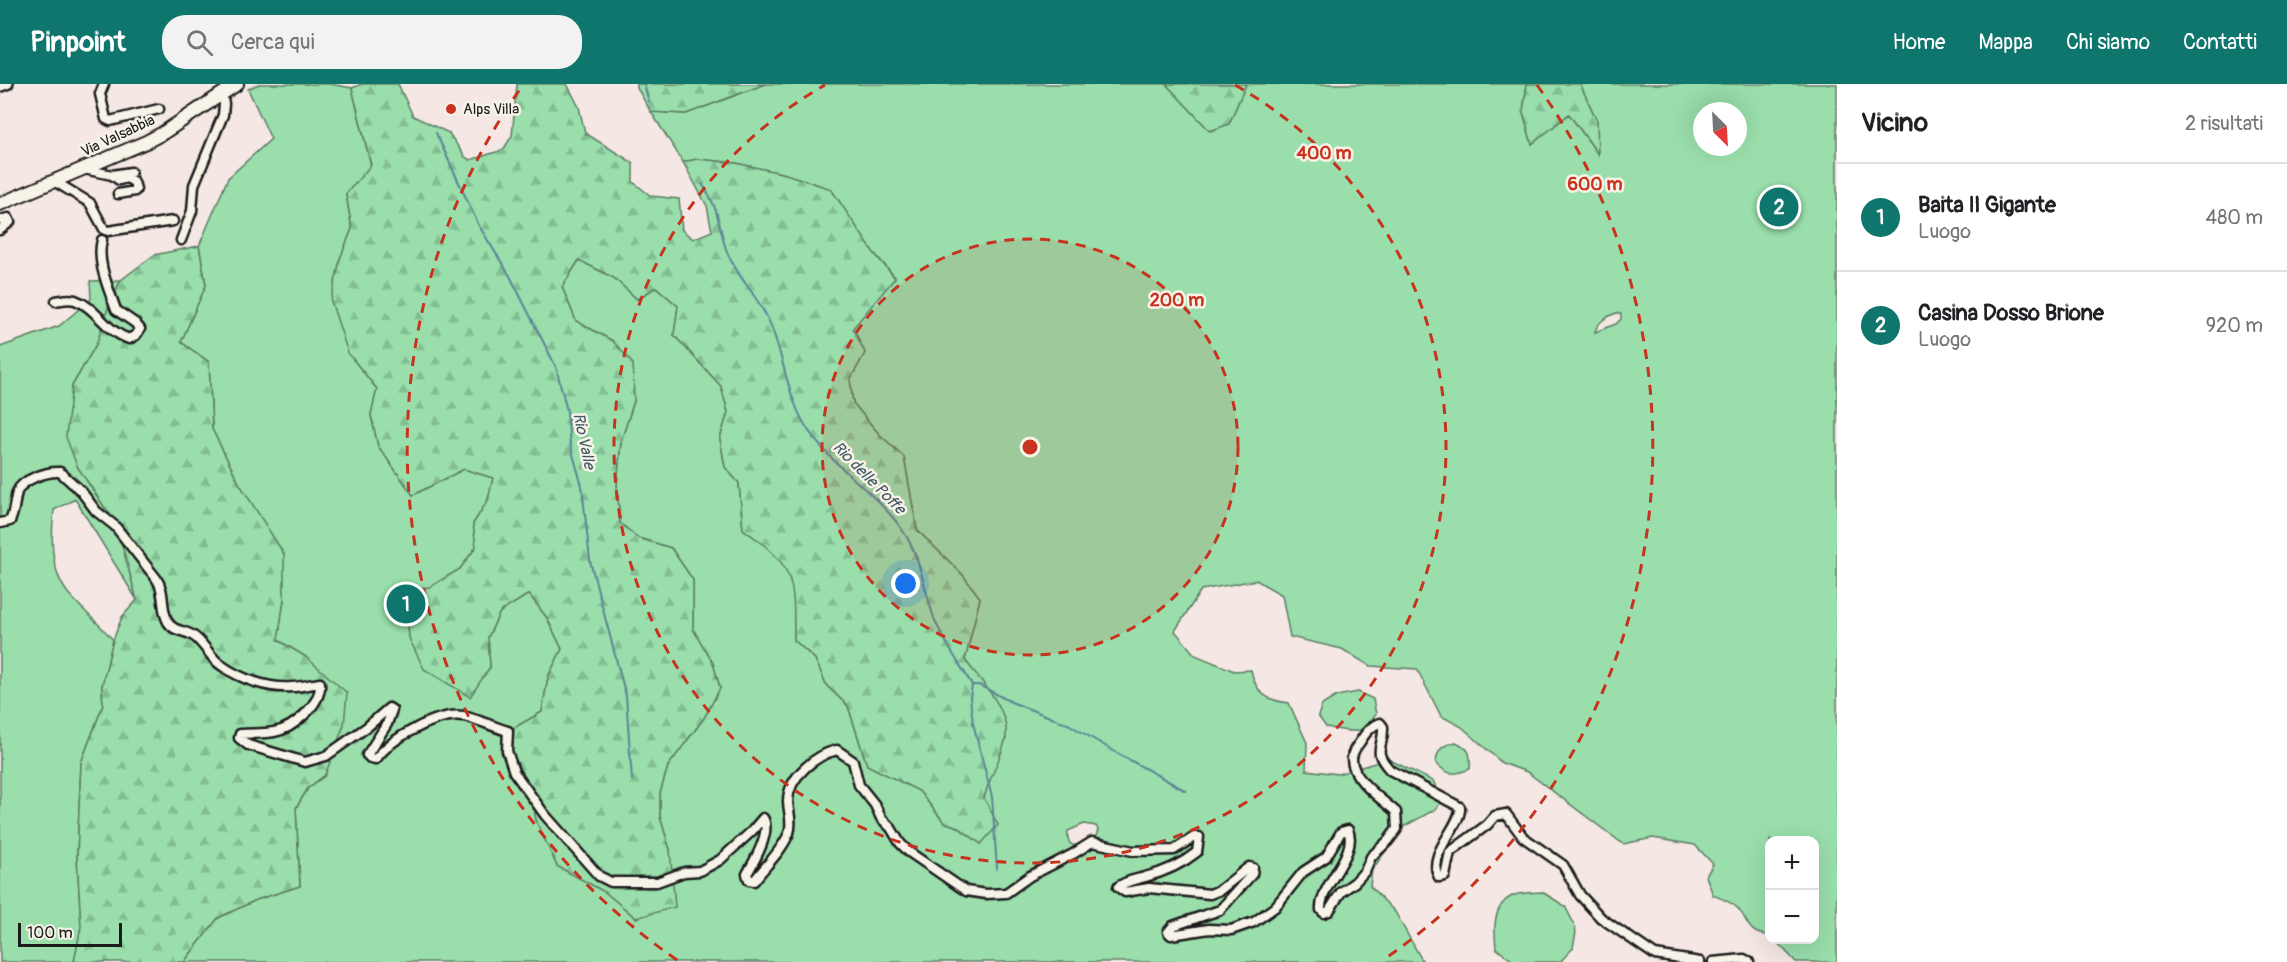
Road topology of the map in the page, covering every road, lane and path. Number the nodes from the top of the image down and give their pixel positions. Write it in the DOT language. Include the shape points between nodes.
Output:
graph roads {
  1 [pos="8,84"];
  2 [pos="104,84"];
  3 [pos="237,84"];
  4 [pos="0,87"];
  5 [pos="222,93"];
  6 [pos="159,109"];
  7 [pos="83,169"];
  8 [pos="131,172"];
  9 [pos="112,175"];
  10 [pos="54,181"];
  11 [pos="118,194"];
  12 [pos="0,204"];
  13 [pos="98,217"];
  14 [pos="0,220"];
  15 [pos="172,221"];
  16 [pos="0,230"];
  17 [pos="102,240"];
  18 [pos="181,240"];
  19 [pos="105,249"];
  20 [pos="56,301"];
  21 [pos="0,523"];
  22 [pos="1700,962"];
  23 [pos="1713,962"];
  24 [pos="1749,962"];
  1 -- 4 [label="street"];
  2 -- 6 [label="street" via="100,94 110,121"];
  3 -- 5 [label="main road, Via Valsabbia"];
  5 -- 7 [label="main road, Via Valsabbia" via="163,133"];
  5 -- 18 [label="street" via="223,115 194,185 192,211"];
  7 -- 9 [label="street"];
  7 -- 10 [label="main road, Via Valsabbia"];
  8 -- 9 [label="street"];
  9 -- 11 [label="street" via="119,180 127,178 136,187 135,191"];
  10 -- 12 [label="main road, Via Valsabbia"];
  10 -- 13 [label="street" via="90,203"];
  13 -- 15 [label="street" via="108,231"];
  13 -- 17 [label="street"];
  14 -- 16 [label="street" via="9,218 10,222"];
  17 -- 19 [label="street"];
  17 -- 20 [label="street" via="101,260 116,310 140,329 136,335 129,339 121,336 75,300"];
  21 -- 22 [label="street" via="10,521 18,491 24,485 37,477 60,472 115,526 162,586 165,615 177,631 192,635 220,665 243,677 291,687 320,683 308,712 275,732 240,734 238,738 248,745 298,761 315,760 367,728 389,708 392,710 387,724 367,755 370,758 376,759 383,749 420,726 447,717 460,716 508,731 507,751 514,772 545,815 599,876 611,882 657,882 700,871 720,860 763,818 766,827 747,874 748,880 754,881 790,831 788,796 798,776 816,759 837,750 853,761 859,785 900,843 966,891 1006,893 1092,842 1133,850 1174,850 1199,837 1197,852 1182,864 1118,887 1125,892 1149,888 1210,894 1253,868 1220,910 1173,926 1168,932 1175,936 1201,929 1231,930 1254,922 1275,907 1303,872 1326,856 1341,832 1348,830 1346,854 1320,904 1321,910 1329,911 1397,829 1396,812 1363,783 1352,760 1368,731 1380,723 1383,734 1379,753 1390,770 1460,807 1461,814 1440,852 1439,877 1445,876 1450,852 1457,845 1496,816 1506,814 1523,837 1563,865 1580,896 1601,918 1654,955"];
  23 -- 24 [label="street"];
}
